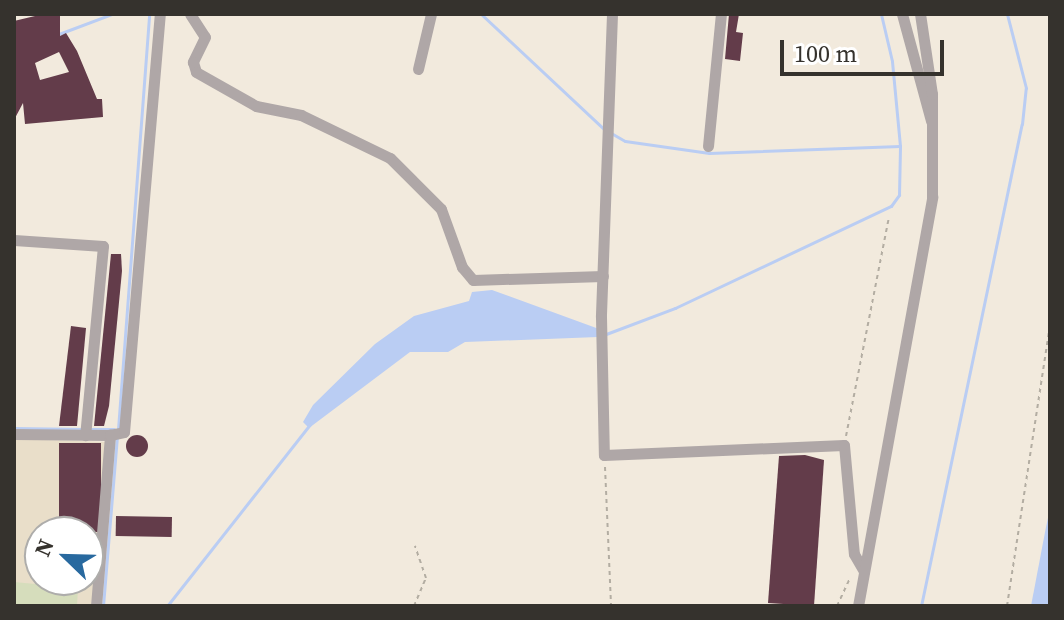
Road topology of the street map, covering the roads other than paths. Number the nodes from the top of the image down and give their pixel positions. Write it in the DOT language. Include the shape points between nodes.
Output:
graph roads {
  1 [pos="160,14"];
  2 [pos="190,14"];
  3 [pos="431,14"];
  4 [pos="612,14"];
  5 [pos="721,14"];
  6 [pos="902,14"];
  7 [pos="920,14"];
  8 [pos="418,69"];
  9 [pos="933,123"];
  10 [pos="708,146"];
  11 [pos="14,240"];
  12 [pos="603,276"];
  13 [pos="85,431"];
  14 [pos="14,434"];
  15 [pos="114,435"];
  16 [pos="862,570"];
  17 [pos="96,606"];
  18 [pos="858,606"];
  1 -- 15 [label="street"];
  2 -- 12 [label="street" via="205,37 193,62 196,72 256,106 301,115 390,158 441,209 462,267 473,280"];
  3 -- 8 [label="street"];
  4 -- 12 [label="street"];
  5 -- 10 [label="street"];
  6 -- 9 [label="street"];
  7 -- 9 [label="street"];
  9 -- 16 [label="street" via="927,238"];
  11 -- 13 [label="street" via="103,246"];
  12 -- 16 [label="street" via="604,455 844,445"];
  13 -- 14 [label="street"];
  13 -- 15 [label="street"];
  15 -- 17 [label="street"];
  16 -- 18 [label="street"];
}
